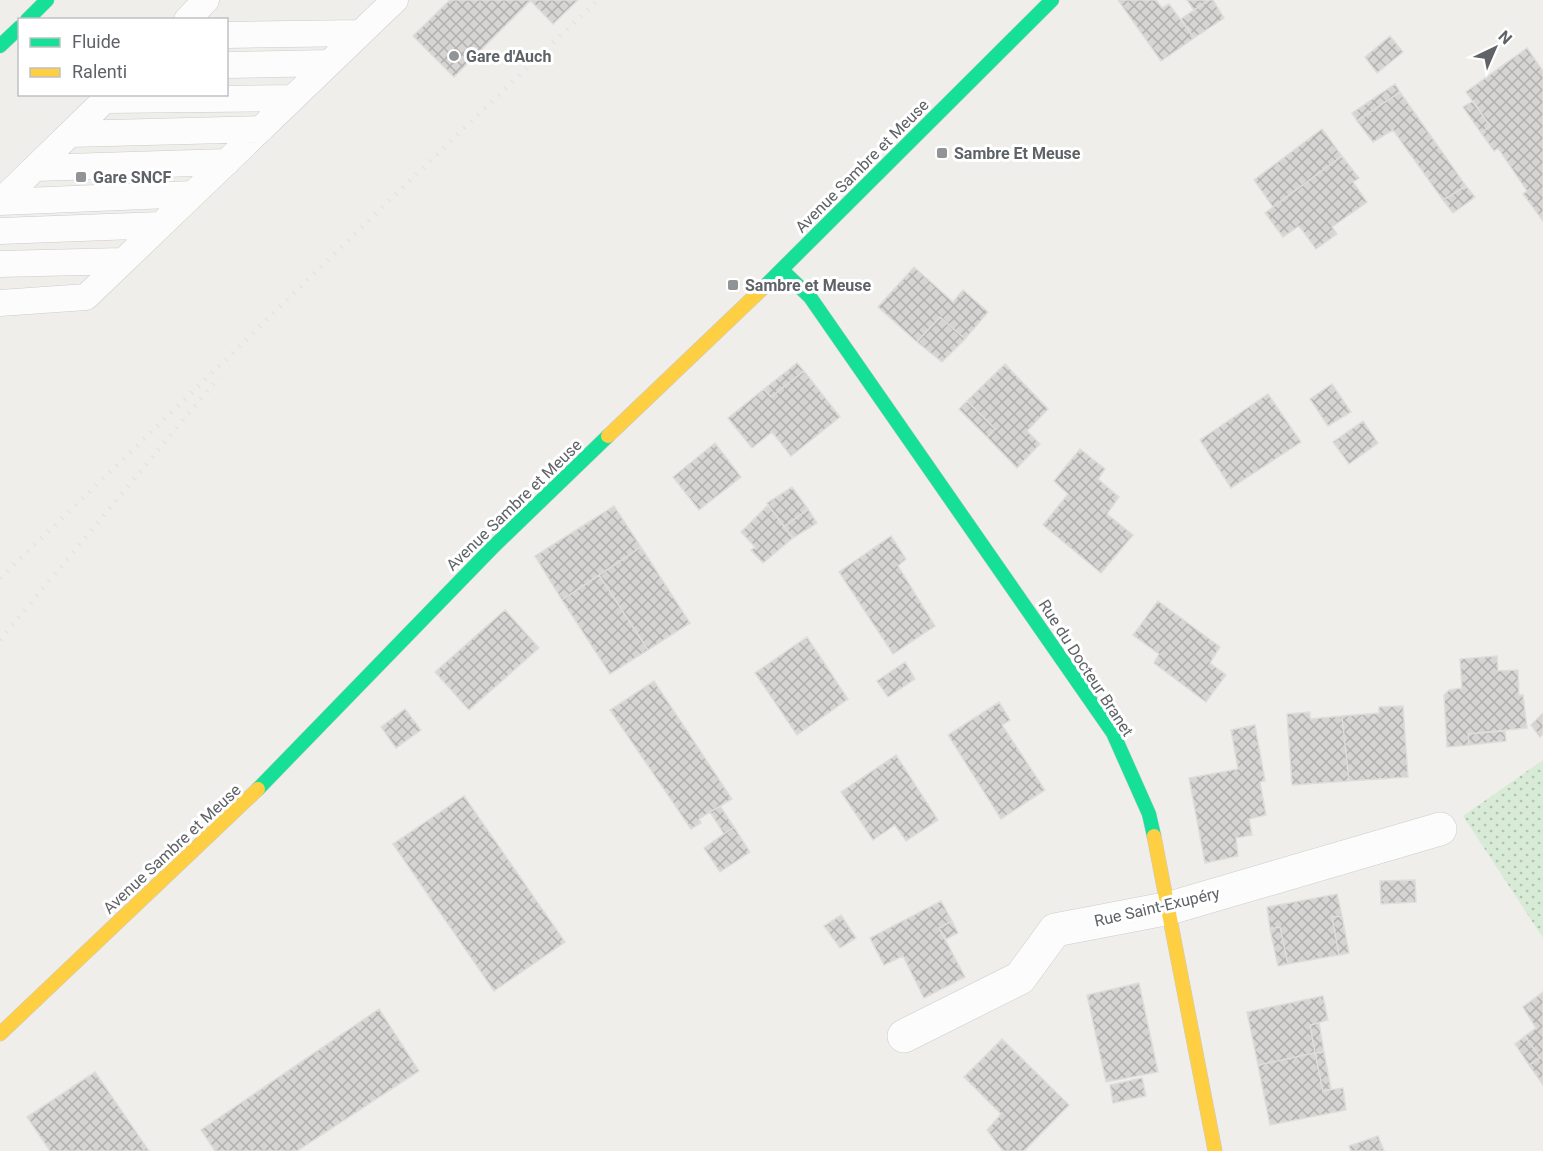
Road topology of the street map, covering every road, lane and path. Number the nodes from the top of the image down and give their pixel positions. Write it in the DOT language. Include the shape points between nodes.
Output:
graph roads {
  1 [pos="47,0"];
  2 [pos="206,0"];
  3 [pos="395,0"];
  4 [pos="1052,0"];
  5 [pos="29,18"];
  6 [pos="189,18"];
  7 [pos="18,29"];
  8 [pos="360,33"];
  9 [pos="228,35"];
  10 [pos="0,46"];
  11 [pos="329,63"];
  12 [pos="228,65"];
  13 [pos="108,97"];
  14 [pos="293,98"];
  15 [pos="261,129"];
  16 [pos="70,134"];
  17 [pos="227,162"];
  18 [pos="35,168"];
  19 [pos="193,194"];
  20 [pos="0,202"];
  21 [pos="161,225"];
  22 [pos="0,231"];
  23 [pos="123,261"];
  24 [pos="0,264"];
  25 [pos="782,270"];
  26 [pos="0,303"];
  27 [pos="1440,829"];
  28 [pos="1170,908"];
  29 [pos="0,1034"];
  30 [pos="904,1036"];
  31 [pos="1215,1151"];
  1 -- 5 [label="street"];
  2 -- 6 [label="lane"];
  3 -- 8 [label="lane"];
  4 -- 25 [label="street, Avenue Sambre et Meuse"];
  7 -- 10 [label="street"];
  8 -- 9 [label="lane"];
  8 -- 11 [label="lane"];
  11 -- 12 [label="lane"];
  11 -- 14 [label="lane"];
  13 -- 14 [label="lane"];
  13 -- 16 [label="lane"];
  14 -- 15 [label="lane"];
  15 -- 16 [label="lane"];
  15 -- 17 [label="lane"];
  16 -- 18 [label="lane"];
  17 -- 18 [label="lane"];
  17 -- 19 [label="lane"];
  18 -- 20 [label="lane"];
  19 -- 20 [label="lane"];
  19 -- 21 [label="lane"];
  21 -- 22 [label="lane"];
  21 -- 23 [label="lane"];
  23 -- 24 [label="lane"];
  23 -- 26 [label="lane" via="86,297"];
  25 -- 28 [label="street, Rue du Docteur Branet" via="810,297 1113,733 1149,814"];
  25 -- 29 [label="street, Avenue Sambre et Meuse" via="492,548 265,783"];
  27 -- 28 [label="street, Rue Saint-Exupéry"];
  28 -- 30 [label="street, Rue Saint-Exupéry" via="1055,930 1020,978"];
  28 -- 31 [label="street, Rue du Docteur Branet"];
}
